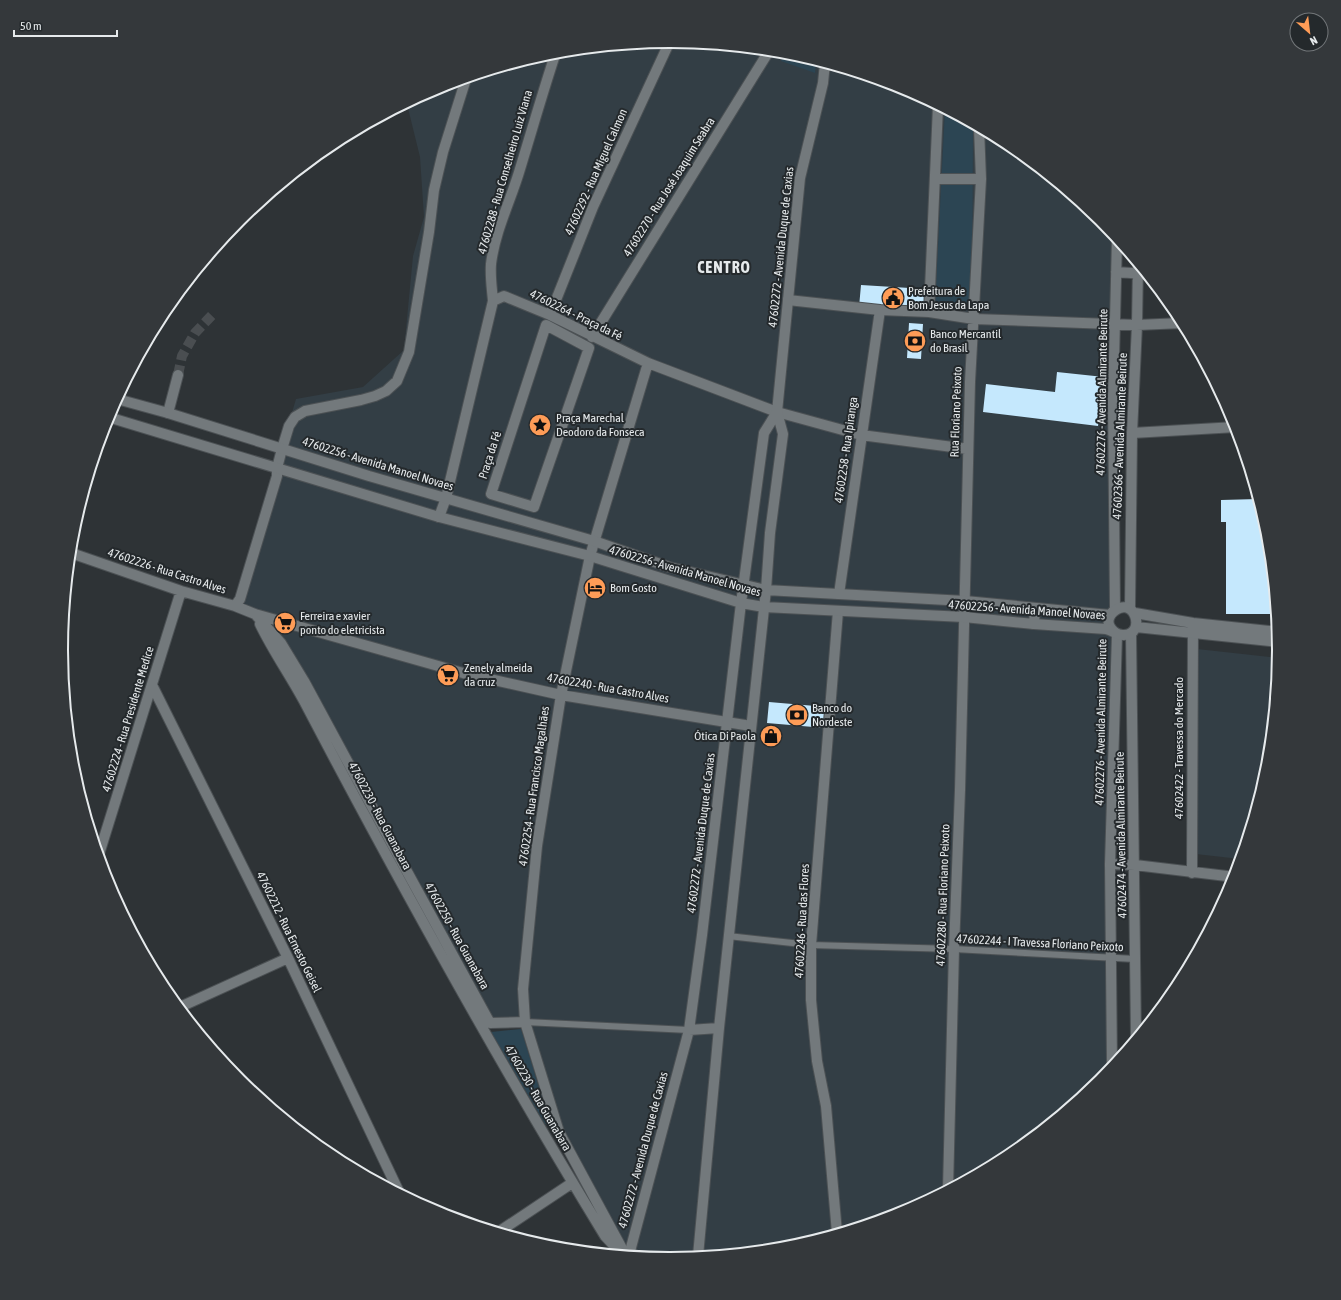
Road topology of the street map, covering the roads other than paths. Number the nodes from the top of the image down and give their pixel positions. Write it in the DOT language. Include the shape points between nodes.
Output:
graph roads {
  1 [pos="667,48"];
  2 [pos="766,56"];
  3 [pos="553,60"];
  4 [pos="825,69"];
  5 [pos="464,85"];
  6 [pos="938,110"];
  7 [pos="980,134"];
  8 [pos="935,178"];
  9 [pos="981,179"];
  10 [pos="1118,247"];
  11 [pos="1137,270"];
  12 [pos="1116,272"];
  13 [pos="1140,274"];
  14 [pos="788,300"];
  15 [pos="493,301"];
  16 [pos="880,310"];
  17 [pos="929,312"];
  18 [pos="550,315"];
  19 [pos="974,319"];
  20 [pos="1176,323"];
  21 [pos="1115,324"];
  22 [pos="1137,325"];
  23 [pos="552,329"];
  24 [pos="592,337"];
  25 [pos="648,364"];
  26 [pos="178,375"];
  27 [pos="123,401"];
  28 [pos="777,412"];
  29 [pos="168,413"];
  30 [pos="114,419"];
  31 [pos="1230,427"];
  32 [pos="1132,433"];
  33 [pos="861,435"];
  34 [pos="282,449"];
  35 [pos="968,449"];
  36 [pos="277,468"];
  37 [pos="446,498"];
  38 [pos="439,517"];
  39 [pos="594,541"];
  40 [pos="77,555"];
  41 [pos="590,556"];
  42 [pos="744,586"];
  43 [pos="766,590"];
  44 [pos="180,591"];
  45 [pos="839,594"];
  46 [pos="965,601"];
  47 [pos="742,603"];
  48 [pos="235,606"];
  49 [pos="764,607"];
  50 [pos="1035,608"];
  51 [pos="838,611"];
  52 [pos="1132,611"];
  53 [pos="1112,612"];
  54 [pos="254,614"];
  55 [pos="964,617"];
  56 [pos="1034,624"];
  57 [pos="1192,628"];
  58 [pos="1134,630"];
  59 [pos="1114,632"];
  60 [pos="1272,632"];
  61 [pos="1272,641"];
  62 [pos="152,685"];
  63 [pos="561,695"];
  64 [pos="728,722"];
  65 [pos="751,726"];
  66 [pos="101,846"];
  67 [pos="1110,864"];
  68 [pos="1135,865"];
  69 [pos="1192,873"];
  70 [pos="1228,877"];
  71 [pos="728,936"];
  72 [pos="811,945"];
  73 [pos="954,949"];
  74 [pos="288,958"];
  75 [pos="1110,958"];
  76 [pos="1136,958"];
  77 [pos="185,1005"];
  78 [pos="525,1022"];
  79 [pos="490,1023"];
  80 [pos="480,1027"];
  81 [pos="719,1028"];
  82 [pos="689,1030"];
  83 [pos="1136,1031"];
  84 [pos="1112,1059"];
  85 [pos="572,1183"];
  86 [pos="948,1184"];
  87 [pos="396,1186"];
  88 [pos="506,1228"];
  89 [pos="837,1228"];
  90 [pos="619,1250"];
  91 [pos="621,1250"];
  92 [pos="629,1251"];
  93 [pos="698,1251"];
  1 -- 18 [label="street, 47602292 - Rua Miguel Calmon" via="593,207"];
  2 -- 24 [label="street, 47602270 - Rua José Joaquim Seabra"];
  3 -- 15 [label="street, 47602288 - Rua Conselheiro Luiz Viana" via="498,235 492,264"];
  4 -- 14 [label="street, 47602272 - Avenida Duque de Caxias" via="824,83 800,178"];
  5 -- 34 [label="street" via="439,167 408,352 397,381 386,391 375,396 305,411 295,416"];
  6 -- 8 [label="street"];
  7 -- 9 [label="street, Rua Floriano Peixoto"];
  8 -- 9 [label="street"];
  8 -- 17 [label="street"];
  9 -- 19 [label="street, Rua Floriano Peixoto"];
  10 -- 12 [label="street, 47602276 - Avenida Almirante Beirute"];
  11 -- 12 [label="street"];
  12 -- 21 [label="street, 47602276 - Avenida Almirante Beirute"];
  13 -- 22 [label="street, 47602366 - Avenida Almirante Beirute"];
  14 -- 16 [label="street"];
  14 -- 28 [label="street, 47602272 - Avenida Duque de Caxias"];
  15 -- 18 [label="street, 47602264 - Praça da Fé" via="504,296"];
  15 -- 37 [label="street"];
  16 -- 17 [label="street"];
  16 -- 33 [label="street, 47602258 - Rua Ipiranga"];
  17 -- 19 [label="street"];
  18 -- 24 [label="street, 47602264 - Praça da Fé"];
  19 -- 21 [label="street"];
  19 -- 35 [label="street, Rua Floriano Peixoto"];
  20 -- 22 [label="street"];
  21 -- 22 [label="street"];
  21 -- 53 [label="street, 47602276 - Avenida Almirante Beirute"];
  22 -- 32 [label="street, 47602366 - Avenida Almirante Beirute"];
  23 -- 23 [label="street, Praça da Fé" via="589,348 534,507 492,494 546,325"];
  24 -- 25 [label="street, 47602264 - Praça da Fé"];
  25 -- 28 [label="street, 47602264 - Praça da Fé"];
  25 -- 39 [label="street"];
  26 -- 29 [label="street"];
  27 -- 29 [label="street, 47602256 - Avenida Manoel Novaes"];
  28 -- 33 [label="street, 47602264 - Praça da Fé"];
  28 -- 42 [label="street, 47602272 - Avenida Duque de Caxias" via="764,433"];
  28 -- 43 [label="street, 47602272 - Avenida Duque de Caxias" via="783,434 770,533"];
  29 -- 34 [label="street, 47602256 - Avenida Manoel Novaes"];
  30 -- 36 [label="street, 47602256 - Avenida Manoel Novaes"];
  31 -- 32 [label="street"];
  32 -- 52 [label="street, 47602366 - Avenida Almirante Beirute"];
  33 -- 35 [label="street, 47602264 - Praça da Fé"];
  33 -- 45 [label="street, 47602258 - Rua Ipiranga"];
  34 -- 36 [label="street"];
  34 -- 37 [label="street, 47602256 - Avenida Manoel Novaes"];
  35 -- 46 [label="street, Rua Floriano Peixoto"];
  36 -- 38 [label="street, 47602256 - Avenida Manoel Novaes"];
  36 -- 48 [label="street"];
  37 -- 38 [label="street"];
  37 -- 39 [label="street, 47602256 - Avenida Manoel Novaes"];
  38 -- 41 [label="street, 47602256 - Avenida Manoel Novaes"];
  39 -- 41 [label="street"];
  39 -- 42 [label="street, 47602256 - Avenida Manoel Novaes" via="669,567"];
  40 -- 44 [label="street, 47602226 - Rua Castro Alves"];
  41 -- 47 [label="street, 47602256 - Avenida Manoel Novaes"];
  41 -- 63 [label="street, 47602254 - Rua Francisco Magalhães"];
  42 -- 43 [label="street, 47602256 - Avenida Manoel Novaes"];
  42 -- 47 [label="street, 47602272 - Avenida Duque de Caxias"];
  43 -- 45 [label="street, 47602256 - Avenida Manoel Novaes"];
  43 -- 49 [label="street, 47602272 - Avenida Duque de Caxias"];
  44 -- 48 [label="street, 47602226 - Rua Castro Alves"];
  44 -- 62 [label="street, 47602224 - Rua Presidente Medice"];
  45 -- 46 [label="street, 47602256 - Avenida Manoel Novaes"];
  46 -- 50 [label="street, 47602256 - Avenida Manoel Novaes"];
  46 -- 55 [label="street, 47602280 - Rua Floriano Peixoto"];
  47 -- 49 [label="street, 47602256 - Avenida Manoel Novaes"];
  47 -- 64 [label="street, 47602272 - Avenida Duque de Caxias"];
  48 -- 54 [label="street, 47602226 - Rua Castro Alves"];
  49 -- 51 [label="street, 47602256 - Avenida Manoel Novaes"];
  49 -- 65 [label="street, 47602272 - Avenida Duque de Caxias"];
  50 -- 53 [label="street, 47602256 - Avenida Manoel Novaes"];
  50 -- 56 [label="street"];
  51 -- 55 [label="street, 47602256 - Avenida Manoel Novaes"];
  51 -- 72 [label="street, 47602246 - Rua das Flores"];
  52 -- 53 [label="street, 47602256 - Avenida Manoel Novaes" via="1123,607"];
  52 -- 57 [label="street, 47602256 - Avenida Manoel Novaes"];
  52 -- 58 [label="street" via="1137,620"];
  53 -- 59 [label="street, 47602276 - Avenida Almirante Beirute" via="1108,622"];
  54 -- 63 [label="street, 47602240 - Rua Castro Alves" via="463,673"];
  54 -- 79 [label="street, 47602250 - Rua Guanabara" via="281,643 300,675"];
  54 -- 80 [label="street, 47602230 - Rua Guanabara" via="294,682"];
  55 -- 56 [label="street, 47602256 - Avenida Manoel Novaes"];
  55 -- 73 [label="street, 47602280 - Rua Floriano Peixoto"];
  56 -- 59 [label="street, 47602256 - Avenida Manoel Novaes"];
  57 -- 58 [label="street, 47602256 - Avenida Manoel Novaes"];
  57 -- 60 [label="street"];
  57 -- 61 [label="street"];
  57 -- 69 [label="street, 47602422 - Travessa do Mercado"];
  58 -- 59 [label="street, 47602256 - Avenida Manoel Novaes" via="1125,635"];
  58 -- 68 [label="street, 47602474 - Avenida Almirante Beirute"];
  59 -- 67 [label="street, 47602276 - Avenida Almirante Beirute"];
  62 -- 66 [label="street, 47602224 - Rua Presidente Medice"];
  62 -- 74 [label="street, 47602212 - Rua Ernesto Geisel"];
  63 -- 64 [label="street, 47602240 - Rua Castro Alves"];
  63 -- 78 [label="street, 47602254 - Rua Francisco Magalhães" via="537,846 523,989"];
  64 -- 65 [label="street, 47602240 - Rua Castro Alves"];
  64 -- 82 [label="street, 47602272 - Avenida Duque de Caxias"];
  65 -- 71 [label="street, 47602272 - Avenida Duque de Caxias"];
  67 -- 68 [label="street"];
  67 -- 75 [label="street, 47602276 - Avenida Almirante Beirute"];
  68 -- 69 [label="street"];
  68 -- 76 [label="street, 47602474 - Avenida Almirante Beirute"];
  69 -- 70 [label="street"];
  71 -- 72 [label="lane, 47602244 - I Travessa Floriano Peixoto"];
  71 -- 81 [label="street, 47602272 - Avenida Duque de Caxias"];
  72 -- 73 [label="lane, 47602244 - I Travessa Floriano Peixoto"];
  72 -- 89 [label="street, 47602246 - Rua das Flores" via="811,1000 817,1061 826,1106"];
  73 -- 75 [label="lane, 47602244 - I Travessa Floriano Peixoto"];
  73 -- 86 [label="street, 47602280 - Rua Floriano Peixoto"];
  74 -- 77 [label="street"];
  74 -- 87 [label="street, 47602212 - Rua Ernesto Geisel"];
  75 -- 76 [label="lane, 47602244 - I Travessa Floriano Peixoto"];
  75 -- 84 [label="street, 47602276 - Avenida Almirante Beirute"];
  76 -- 83 [label="street, 47602474 - Avenida Almirante Beirute"];
  78 -- 79 [label="street"];
  78 -- 82 [label="lane"];
  78 -- 91 [label="street" via="559,1132"];
  79 -- 80 [label="lane"];
  80 -- 85 [label="street, 47602230 - Rua Guanabara"];
  81 -- 82 [label="street"];
  81 -- 93 [label="street, 47602272 - Avenida Duque de Caxias"];
  82 -- 92 [label="street, 47602272 - Avenida Duque de Caxias"];
  85 -- 88 [label="street"];
  85 -- 90 [label="street, 47602230 - Rua Guanabara" via="605,1236"];
}
